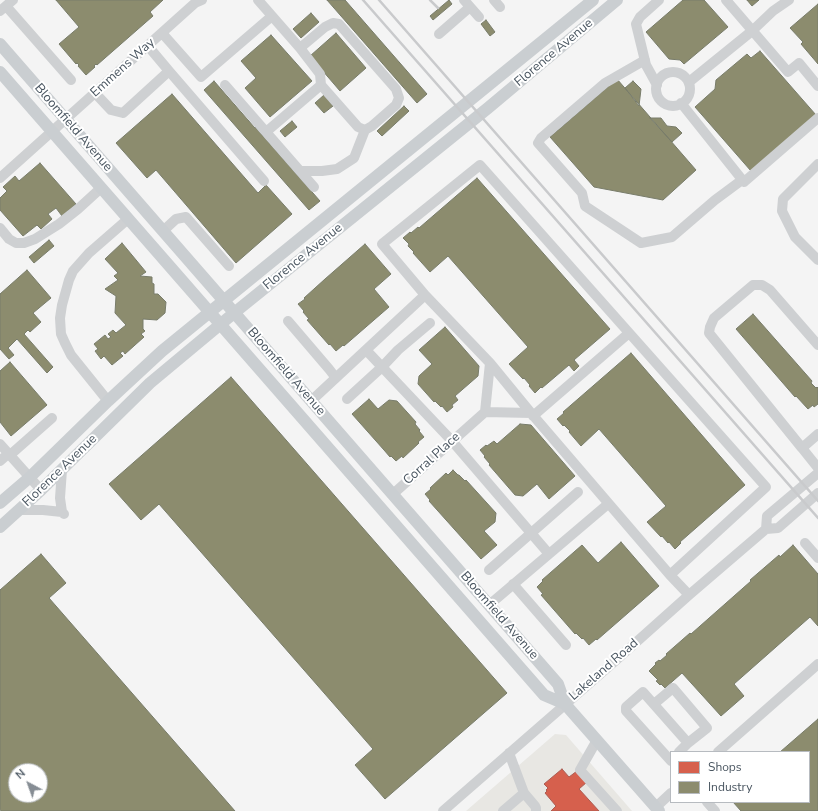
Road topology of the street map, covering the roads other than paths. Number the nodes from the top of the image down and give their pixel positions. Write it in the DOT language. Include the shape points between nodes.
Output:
graph roads {
  1 [pos="258,0"];
  2 [pos="593,0"];
  3 [pos="617,0"];
  4 [pos="660,0"];
  5 [pos="726,0"];
  6 [pos="789,0"];
  7 [pos="198,1"];
  8 [pos="467,3"];
  9 [pos="6,6"];
  10 [pos="272,16"];
  11 [pos="479,17"];
  12 [pos="752,31"];
  13 [pos="162,33"];
  14 [pos="439,34"];
  15 [pos="0,44"];
  16 [pos="148,46"];
  17 [pos="300,48"];
  18 [pos="645,60"];
  19 [pos="169,71"];
  20 [pos="0,72"];
  21 [pos="71,80"];
  22 [pos="689,82"];
  23 [pos="225,85"];
  24 [pos="321,85"];
  25 [pos="657,85"];
  26 [pos="818,86"];
  27 [pos="95,94"];
  28 [pos="681,103"];
  29 [pos="818,118"];
  30 [pos="66,120"];
  31 [pos="365,130"];
  32 [pos="51,131"];
  33 [pos="266,132"];
  34 [pos="818,164"];
  35 [pos="301,171"];
  36 [pos="0,178"];
  37 [pos="742,180"];
  38 [pos="264,181"];
  39 [pos="314,187"];
  40 [pos="101,188"];
  41 [pos="128,219"];
  42 [pos="0,228"];
  43 [pos="163,231"];
  44 [pos="818,260"];
  45 [pos="228,266"];
  46 [pos="425,295"];
  47 [pos="224,301"];
  48 [pos="209,312"];
  49 [pos="234,312"];
  50 [pos="288,321"];
  51 [pos="430,323"];
  52 [pos="220,325"];
  53 [pos="629,333"];
  54 [pos="818,345"];
  55 [pos="366,350"];
  56 [pos="490,363"];
  57 [pos="382,367"];
  58 [pos="336,378"];
  59 [pos="347,399"];
  60 [pos="108,401"];
  61 [pos="311,401"];
  62 [pos="485,412"];
  63 [pos="532,414"];
  64 [pos="52,418"];
  65 [pos="113,420"];
  66 [pos="818,434"];
  67 [pos="452,441"];
  68 [pos="0,444"];
  69 [pos="802,448"];
  70 [pos="9,455"];
  71 [pos="0,461"];
  72 [pos="818,468"];
  73 [pos="62,470"];
  74 [pos="818,473"];
  75 [pos="29,478"];
  76 [pos="41,490"];
  77 [pos="578,492"];
  78 [pos="818,493"];
  79 [pos="392,494"];
  80 [pos="0,504"];
  81 [pos="608,504"];
  82 [pos="379,506"];
  83 [pos="19,510"];
  84 [pos="0,527"];
  85 [pos="766,529"];
  86 [pos="531,533"];
  87 [pos="805,543"];
  88 [pos="549,554"];
  89 [pos="818,558"];
  90 [pos="489,570"];
  91 [pos="670,575"];
  92 [pos="513,584"];
  93 [pos="689,595"];
  94 [pos="488,605"];
  95 [pos="566,645"];
  96 [pos="818,664"];
  97 [pos="565,704"];
  98 [pos="654,704"];
  99 [pos="597,740"];
  100 [pos="688,743"];
  101 [pos="680,751"];
  102 [pos="719,751"];
  103 [pos="509,753"];
  104 [pos="670,759"];
  105 [pos="524,793"];
  106 [pos="670,794"];
  107 [pos="708,803"];
  108 [pos="657,809"];
  109 [pos="443,811"];
  110 [pos="502,811"];
  111 [pos="536,811"];
  112 [pos="617,811"];
  113 [pos="715,811"];
  1 -- 10 [label="street"];
  2 -- 47 [label="main road, Florence Avenue"];
  3 -- 49 [label="main road, Florence Avenue" via="488,108"];
  4 -- 18 [label="street" via="636,24"];
  5 -- 12 [label="street"];
  6 -- 12 [label="street"];
  7 -- 13 [label="street, Emmens Way"];
  8 -- 11 [label="street"];
  8 -- 14 [label="street"];
  9 -- 21 [label="street"];
  10 -- 13 [label="street" via="202,77"];
  10 -- 17 [label="street"];
  12 -- 22 [label="street"];
  12 -- 26 [label="street" via="788,72 799,63"];
  13 -- 16 [label="street, Emmens Way"];
  15 -- 30 [label="main road, Bloomfield Avenue"];
  16 -- 19 [label="street"];
  16 -- 27 [label="street, Emmens Way"];
  17 -- 24 [label="street" via="320,74"];
  17 -- 31 [label="street" via="326,27 333,23 338,24 396,89 396,105"];
  18 -- 25 [label="street"];
  18 -- 37 [label="street" via="605,83 538,143 582,193 585,206 640,243 672,237"];
  19 -- 27 [label="street" via="122,113 111,110"];
  19 -- 38 [label="street"];
  20 -- 32 [label="main road, Bloomfield Avenue"];
  22 -- 25 [label="street" via="681,74 670,72 660,77"];
  22 -- 28 [label="street" via="689,93"];
  23 -- 33 [label="street"];
  24 -- 31 [label="street" via="358,127"];
  24 -- 33 [label="street"];
  25 -- 28 [label="street" via="657,93 663,102 673,106"];
  27 -- 30 [label="street, Emmens Way"];
  28 -- 37 [label="street"];
  29 -- 37 [label="street" via="744,182"];
  30 -- 32 [label="street, Emmens Way"];
  30 -- 43 [label="main road, Bloomfield Avenue"];
  31 -- 35 [label="street" via="354,158 338,169"];
  32 -- 36 [label="street, Emmens Way"];
  32 -- 40 [label="main road, Bloomfield Avenue"];
  33 -- 35 [label="street"];
  34 -- 44 [label="street" via="783,199 782,211 795,237"];
  35 -- 39 [label="street"];
  40 -- 41 [label="main road, Bloomfield Avenue"];
  40 -- 42 [label="street" via="59,224 24,244 9,239"];
  41 -- 48 [label="main road, Bloomfield Avenue"];
  41 -- 60 [label="street" via="89,253 73,271 65,292 60,318 61,334 71,355"];
  43 -- 45 [label="street" via="176,219 186,217"];
  43 -- 47 [label="main road, Bloomfield Avenue"];
  46 -- 53 [label="street" via="382,244 480,165"];
  46 -- 55 [label="street"];
  46 -- 56 [label="street"];
  47 -- 48 [label="main road, Florence Avenue"];
  47 -- 49 [label="main road, Bloomfield Avenue"];
  48 -- 52 [label="main road, Bloomfield Avenue"];
  48 -- 60 [label="main road, Florence Avenue"];
  49 -- 52 [label="main road, Florence Avenue"];
  49 -- 61 [label="main road, Bloomfield Avenue"];
  50 -- 58 [label="street"];
  51 -- 57 [label="street"];
  52 -- 65 [label="main road, Florence Avenue" via="150,383"];
  52 -- 82 [label="main road, Bloomfield Avenue"];
  53 -- 63 [label="street"];
  53 -- 91 [label="street" via="766,487"];
  54 -- 69 [label="street" via="762,284 753,285 714,318 709,333"];
  55 -- 57 [label="street"];
  55 -- 58 [label="street"];
  56 -- 62 [label="street"];
  56 -- 63 [label="street"];
  57 -- 59 [label="street"];
  57 -- 67 [label="street"];
  58 -- 61 [label="street"];
  60 -- 65 [label="main road" via="114,414"];
  60 -- 75 [label="main road, Florence Avenue"];
  61 -- 79 [label="main road, Bloomfield Avenue"];
  62 -- 63 [label="street"];
  62 -- 67 [label="street, Corral Place"];
  63 -- 81 [label="street"];
  64 -- 70 [label="street"];
  65 -- 73 [label="main road, Florence Avenue"];
  66 -- 69 [label="street"];
  67 -- 79 [label="street, Corral Place"];
  67 -- 86 [label="street"];
  68 -- 70 [label="street"];
  69 -- 72 [label="street"];
  70 -- 71 [label="street"];
  70 -- 75 [label="street"];
  73 -- 76 [label="main road, Florence Avenue"];
  73 -- 83 [label="street" via="60,498 63,513"];
  74 -- 85 [label="street, Lakeland Road" via="767,516"];
  75 -- 76 [label="street"];
  75 -- 80 [label="main road, Florence Avenue"];
  76 -- 83 [label="main road, Florence Avenue"];
  77 -- 86 [label="street"];
  78 -- 85 [label="street, Lakeland Road" via="778,528"];
  79 -- 82 [label="main road, Corral Place"];
  79 -- 94 [label="main road, Bloomfield Avenue"];
  81 -- 88 [label="street"];
  81 -- 91 [label="street"];
  82 -- 97 [label="main road, Bloomfield Avenue" via="544,695"];
  83 -- 84 [label="main road, Florence Avenue"];
  85 -- 93 [label="street, Lakeland Road"];
  86 -- 88 [label="street"];
  86 -- 90 [label="street"];
  87 -- 89 [label="street"];
  88 -- 92 [label="street"];
  91 -- 93 [label="street"];
  92 -- 94 [label="street"];
  92 -- 95 [label="street"];
  93 -- 97 [label="street, Lakeland Road"];
  94 -- 97 [label="main road, Bloomfield Avenue" via="558,684"];
  96 -- 102 [label="street"];
  97 -- 99 [label="main road, Bloomfield Avenue"];
  97 -- 103 [label="street, Lakeland Road"];
  98 -- 100 [label="street"];
  98 -- 100 [label="street" via="673,688 707,728"];
  98 -- 104 [label="street" via="643,692 626,707 626,711"];
  99 -- 108 [label="main road, Bloomfield Avenue"];
  99 -- 112 [label="street" via="580,770"];
  100 -- 101 [label="street"];
  103 -- 105 [label="street"];
  103 -- 109 [label="street, Lakeland Road"];
  105 -- 110 [label="street"];
  105 -- 111 [label="street"];
  106 -- 108 [label="street"];
  107 -- 113 [label="street"];
}
